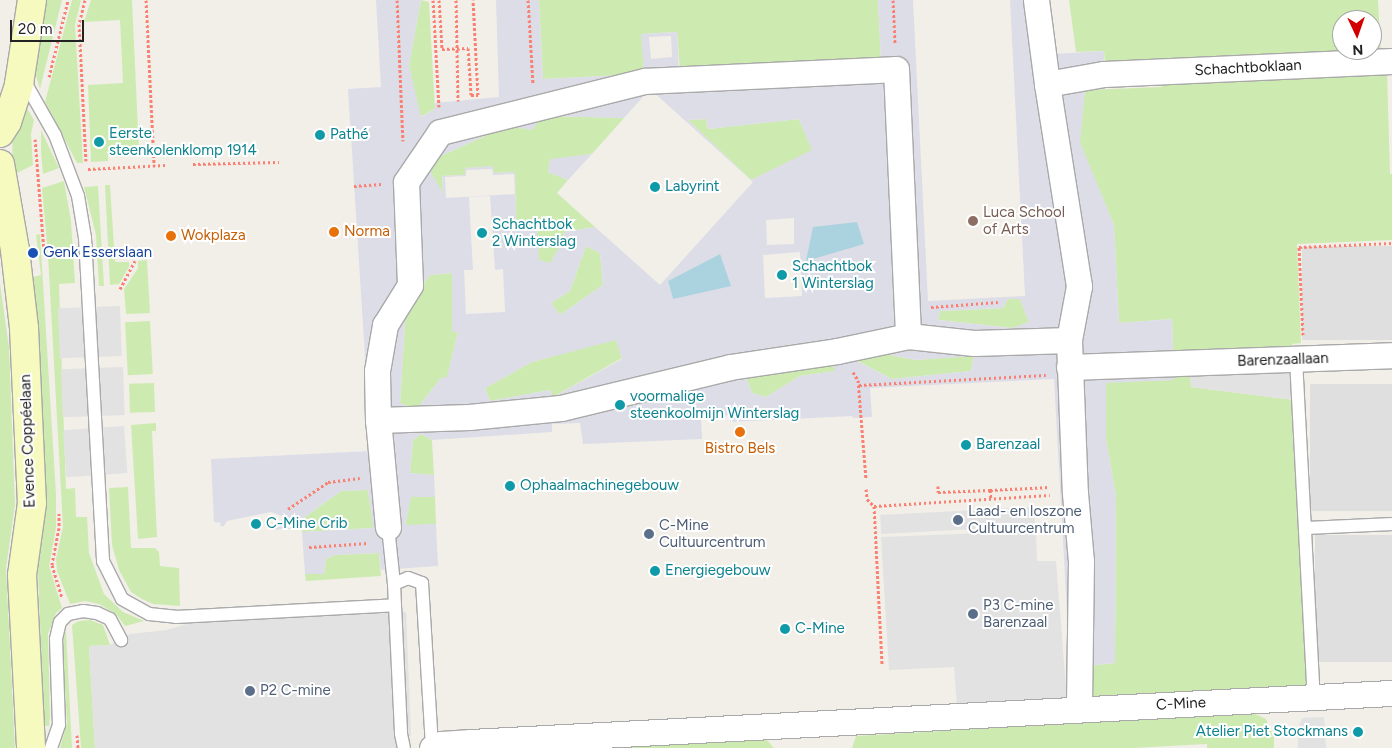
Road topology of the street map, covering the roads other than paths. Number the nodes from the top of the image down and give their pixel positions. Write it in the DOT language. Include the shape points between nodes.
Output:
graph roads {
  1 [pos="32,0"];
  2 [pos="1036,0"];
  3 [pos="1392,62"];
  4 [pos="20,74"];
  5 [pos="1047,84"];
  6 [pos="0,134"];
  7 [pos="0,164"];
  8 [pos="908,336"];
  9 [pos="1069,340"];
  10 [pos="1300,348"];
  11 [pos="1392,355"];
  12 [pos="1069,371"];
  13 [pos="378,420"];
  14 [pos="1392,524"];
  15 [pos="1307,528"];
  16 [pos="389,534"];
  17 [pos="394,584"];
  18 [pos="395,605"];
  19 [pos="121,640"];
  20 [pos="1392,693"];
  21 [pos="1314,697"];
  22 [pos="1079,709"];
  23 [pos="31,748"];
  24 [pos="51,748"];
  25 [pos="404,748"];
  26 [pos="432,748"];
  1 -- 4 [label="street"];
  2 -- 5 [label="street"];
  3 -- 5 [label="street, Schachtboklaan" via="1104,74"];
  4 -- 6 [label="street" via="7,122"];
  4 -- 18 [label="lane" via="55,135 78,196 85,238 103,561 122,599 149,614 176,617"];
  5 -- 9 [label="street" via="1079,286"];
  7 -- 23 [label="street, Evence Coppéelaan" via="24,328 32,503 22,575"];
  8 -- 9 [label="street" via="974,343"];
  8 -- 13 [label="street" via="730,367 561,408 469,417"];
  8 -- 13 [label="street" via="896,69 645,81 440,132 406,182 410,285 385,325 377,371"];
  9 -- 12 [label="street"];
  10 -- 11 [label="street, Barenzaallaan"];
  10 -- 12 [label="street, Barenzaallaan" via="1173,364"];
  10 -- 15 [label="lane"];
  12 -- 22 [label="street" via="1065,490 1081,561"];
  13 -- 16 [label="street"];
  14 -- 15 [label="lane"];
  15 -- 21 [label="lane"];
  16 -- 17 [label="lane"];
  17 -- 18 [label="lane"];
  17 -- 26 [label="lane" via="408,578 422,583"];
  18 -- 25 [label="lane"];
  19 -- 24 [label="lane" via="110,619 97,613 68,614 60,622 56,639 59,725"];
  20 -- 21 [label="street, C-Mine"];
  21 -- 22 [label="street, C-Mine"];
  22 -- 26 [label="street, C-Mine" via="470,742 441,744"];
}
